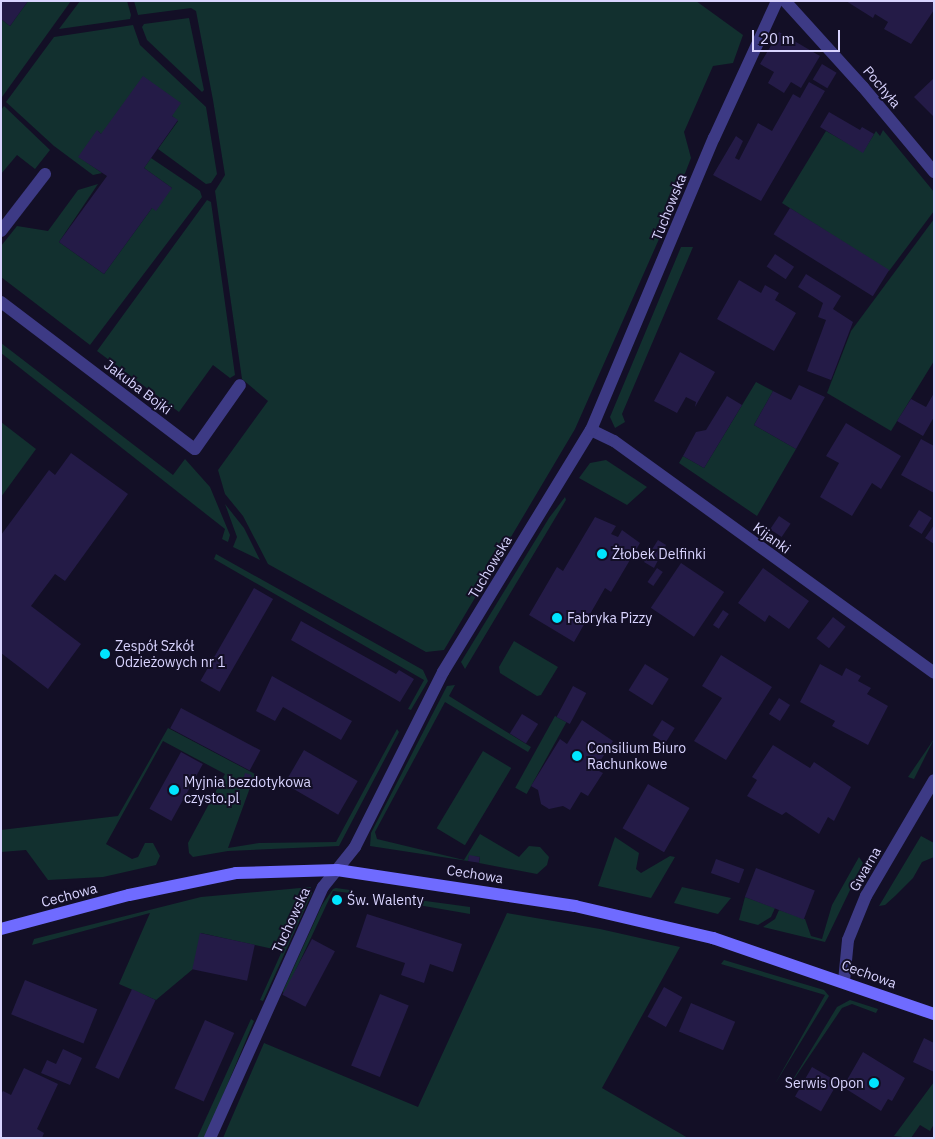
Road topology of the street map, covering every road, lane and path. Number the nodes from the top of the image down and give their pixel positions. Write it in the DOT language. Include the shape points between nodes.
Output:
graph roads {
  1 [pos="777,1"];
  2 [pos="785,1"];
  3 [pos="934,172"];
  4 [pos="45,174"];
  5 [pos="1,231"];
  6 [pos="1,302"];
  7 [pos="240,385"];
  8 [pos="591,430"];
  9 [pos="934,673"];
  10 [pos="934,780"];
  11 [pos="337,870"];
  12 [pos="1,929"];
  13 [pos="844,981"];
  14 [pos="934,1014"];
  15 [pos="210,1138"];
  1 -- 8 [label="street, Tuchowska" via="708,153"];
  2 -- 3 [label="street, Pochyła"];
  4 -- 5 [label="street"];
  6 -- 7 [label="street, Jakuba Bojki" via="195,449"];
  8 -- 9 [label="street, Kijanki" via="614,441"];
  8 -- 11 [label="street, Tuchowska" via="444,672 355,847"];
  10 -- 13 [label="street, Gwarna" via="866,896 848,940"];
  11 -- 12 [label="street, Cechowa" via="236,872 129,895"];
  11 -- 13 [label="street, Cechowa" via="575,906 713,938"];
  11 -- 15 [label="street, Tuchowska" via="323,887"];
  13 -- 14 [label="street, Cechowa"];
}
